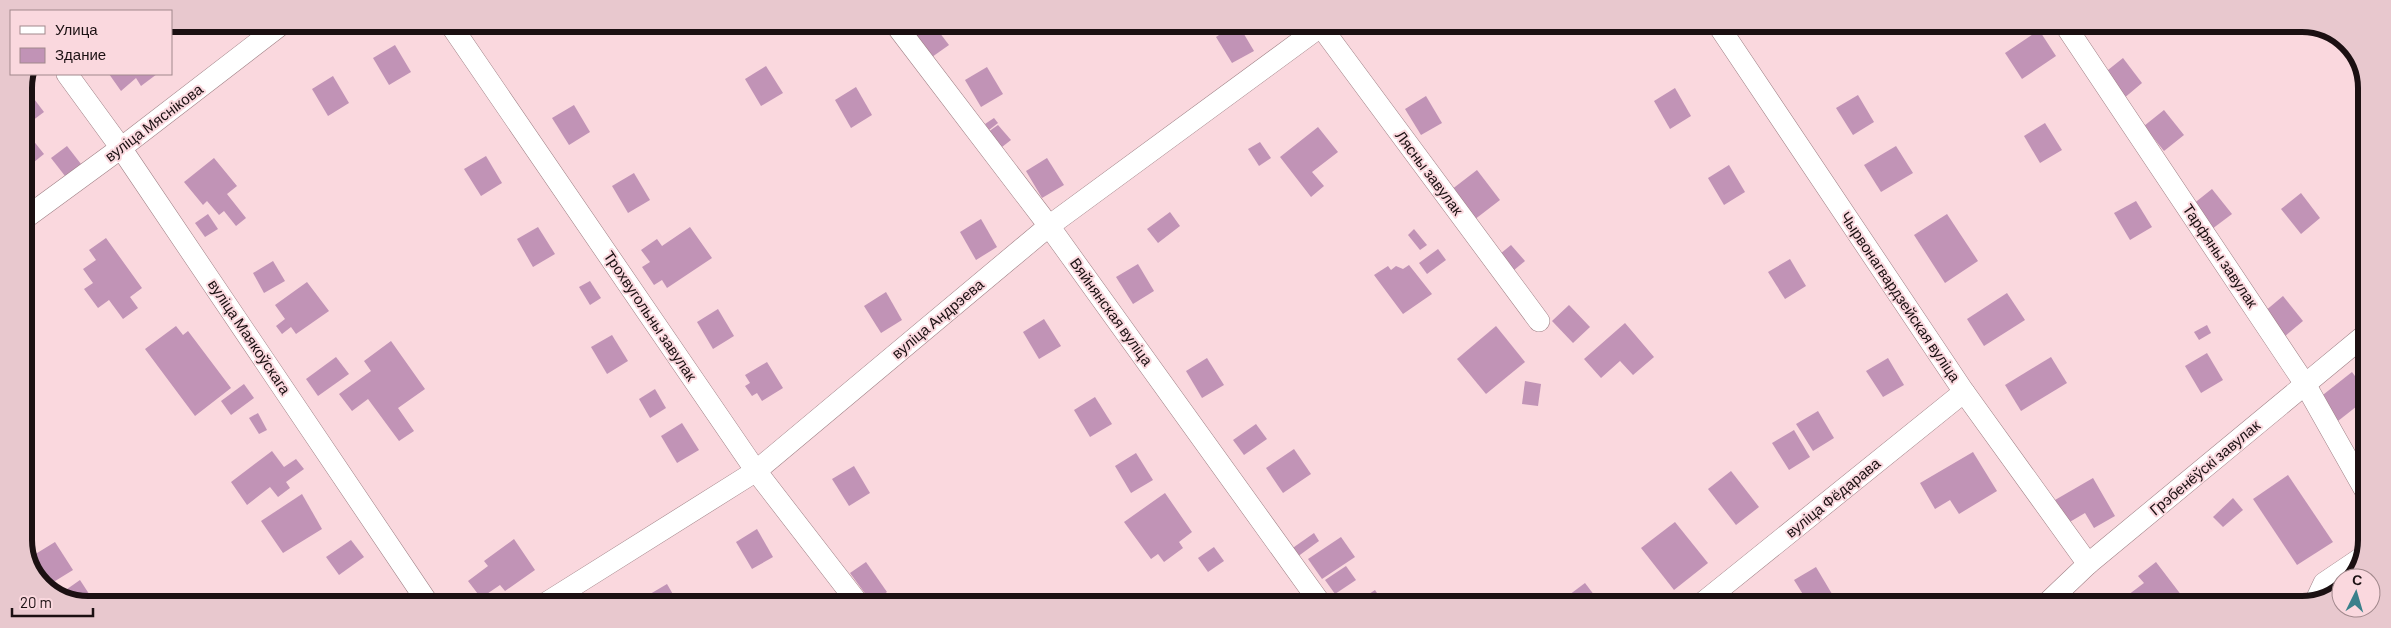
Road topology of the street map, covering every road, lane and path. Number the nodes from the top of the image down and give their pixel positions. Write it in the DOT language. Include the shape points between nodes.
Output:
graph roads {
  1 [pos="272,32"];
  2 [pos="455,32"];
  3 [pos="901,32"];
  4 [pos="1311,32"];
  5 [pos="1326,32"];
  6 [pos="1723,32"];
  7 [pos="2070,32"];
  8 [pos="68,75"];
  9 [pos="121,148"];
  10 [pos="32,213"];
  11 [pos="1048,226"];
  12 [pos="1539,321"];
  13 [pos="2358,341"];
  14 [pos="2305,384"];
  15 [pos="1964,392"];
  16 [pos="756,470"];
  17 [pos="2358,478"];
  18 [pos="2088,564"];
  19 [pos="2353,564"];
  20 [pos="2319,593"];
  21 [pos="423,596"];
  22 [pos="557,596"];
  23 [pos="853,596"];
  24 [pos="1315,596"];
  25 [pos="1712,596"];
  26 [pos="2054,596"];
  1 -- 9 [label="street, вуліца Мяснікова"];
  2 -- 16 [label="street, Трохвугольны завулак"];
  3 -- 11 [label="street, Вяйнянская вуліца"];
  4 -- 11 [label="street, вуліца Андрэева"];
  5 -- 12 [label="street, Лясны завулак"];
  6 -- 15 [label="street, Чырвонагвардзейская вуліца"];
  7 -- 14 [label="street, Тарфяны завулак"];
  8 -- 9 [label="street, вуліца Маякоўскага"];
  9 -- 10 [label="street, вуліца Мяснікова"];
  9 -- 21 [label="street, вуліца Маякоўскага"];
  11 -- 16 [label="street, вуліца Андрэева"];
  11 -- 24 [label="street, Вяйнянская вуліца"];
  13 -- 14 [label="street, Грэбенёўскі завулак"];
  14 -- 17 [label="street, Тарфяны завулак"];
  14 -- 18 [label="street, Грэбенёўскі завулак"];
  15 -- 18 [label="street, Чырвонагвардзейская вуліца"];
  15 -- 25 [label="street, вуліца Фёдарава"];
  16 -- 22 [label="street, вуліца Андрэева"];
  16 -- 23 [label="street, Трохвугольны завулак"];
  18 -- 26 [label="street, Грэбенёўскі завулак"];
  19 -- 20 [label="street" via="2324,583"];
}
